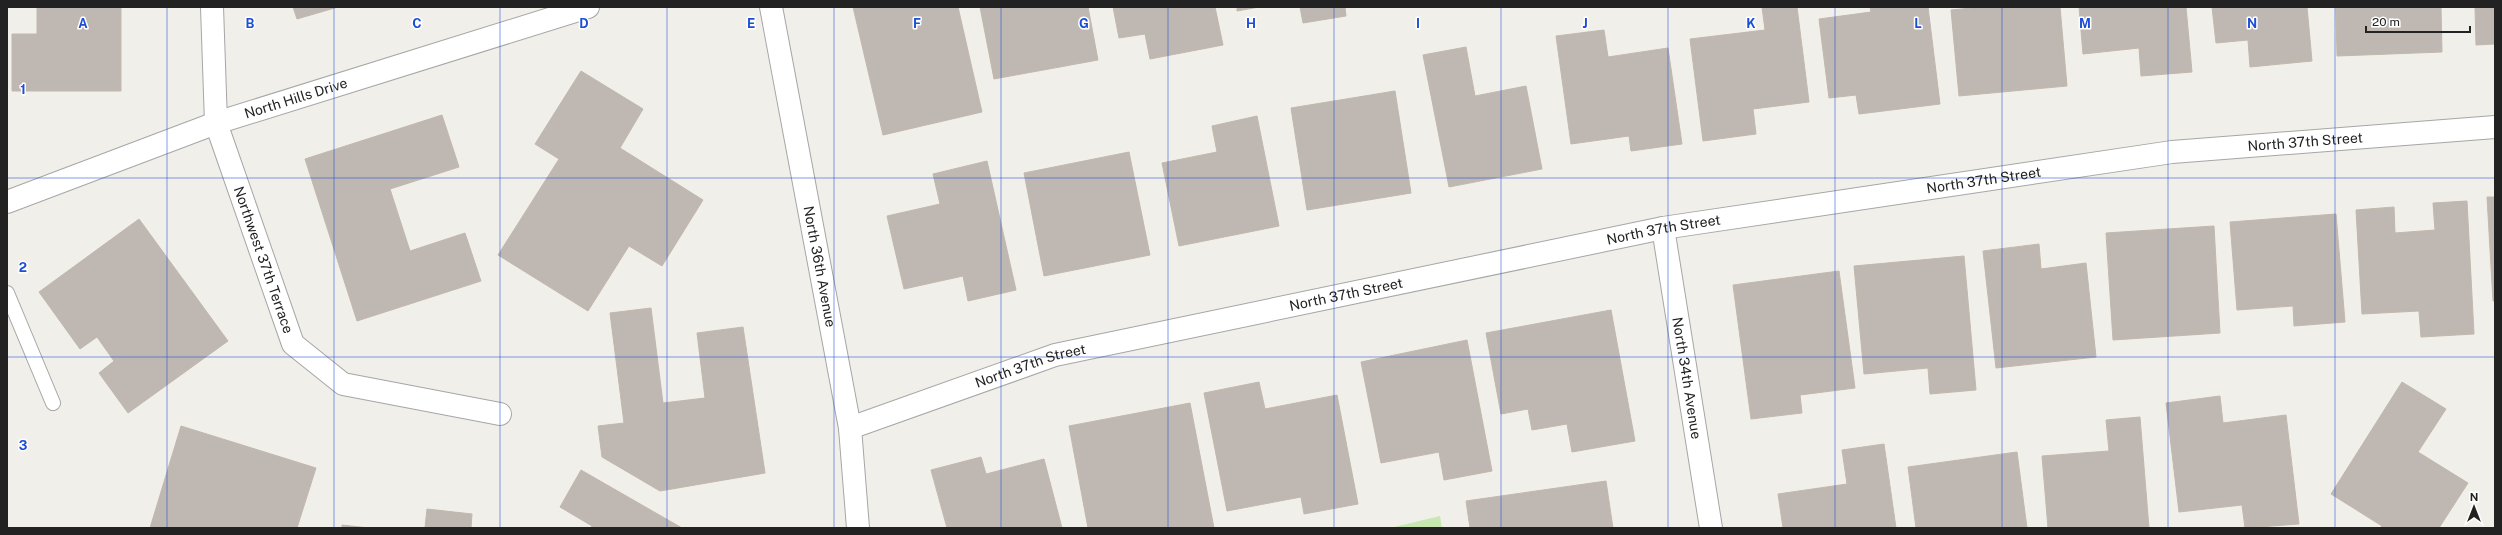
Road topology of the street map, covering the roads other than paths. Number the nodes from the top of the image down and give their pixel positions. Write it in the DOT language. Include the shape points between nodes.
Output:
graph roads {
  1 [pos="212,7"];
  2 [pos="588,7"];
  3 [pos="771,7"];
  4 [pos="216,123"];
  5 [pos="2495,127"];
  6 [pos="7,202"];
  7 [pos="1663,228"];
  8 [pos="7,293"];
  9 [pos="53,403"];
  10 [pos="500,414"];
  11 [pos="850,428"];
  12 [pos="858,528"];
  13 [pos="1712,528"];
  1 -- 4 [label="street, Northwest 37th Terrace"];
  2 -- 4 [label="street, North Hills Drive"];
  3 -- 11 [label="street, North 36th Avenue"];
  4 -- 6 [label="street, North Hills Drive"];
  4 -- 10 [label="street, Northwest 37th Terrace" via="293,344 343,384"];
  5 -- 7 [label="street, North 37th Street" via="2172,152"];
  7 -- 11 [label="street, North 37th Street" via="1055,355"];
  7 -- 13 [label="street, North 34th Avenue"];
  8 -- 9 [label="lane"];
  11 -- 12 [label="street, North 36th Avenue"];
}
